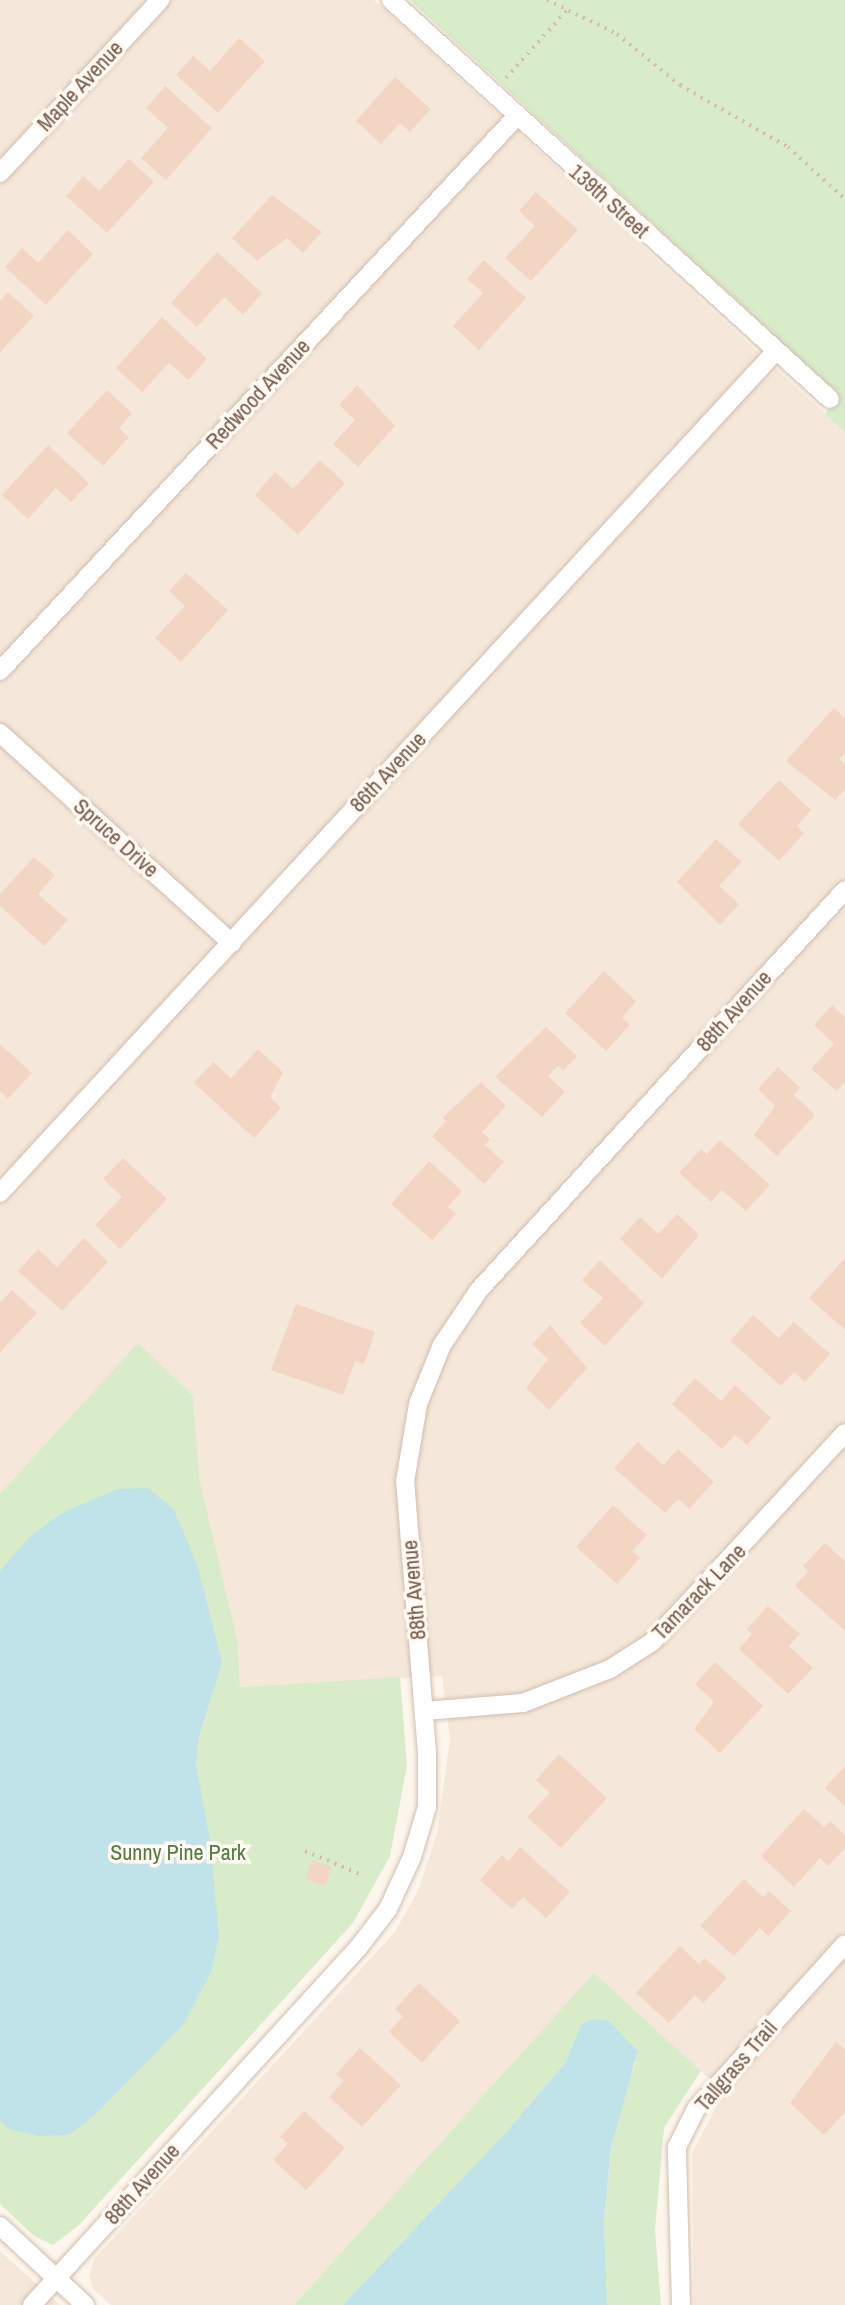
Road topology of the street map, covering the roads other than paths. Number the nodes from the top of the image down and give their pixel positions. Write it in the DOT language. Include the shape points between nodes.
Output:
graph roads {
  1 [pos="160,0"];
  2 [pos="391,0"];
  3 [pos="516,117"];
  4 [pos="0,173"];
  5 [pos="776,351"];
  6 [pos="830,399"];
  7 [pos="0,671"];
  8 [pos="0,733"];
  9 [pos="845,890"];
  10 [pos="232,943"];
  11 [pos="0,1193"];
  12 [pos="845,1433"];
  13 [pos="424,1711"];
  14 [pos="845,1944"];
  15 [pos="0,2226"];
  16 [pos="56,2278"];
  17 [pos="32,2305"];
  18 [pos="85,2305"];
  19 [pos="681,2305"];
  1 -- 4 [label="street, Maple Avenue"];
  2 -- 3 [label="street, 139th Street"];
  3 -- 5 [label="street, 139th Street"];
  3 -- 7 [label="street, Redwood Avenue"];
  5 -- 6 [label="street, 139th Street"];
  5 -- 10 [label="street, 86th Avenue"];
  8 -- 10 [label="street, Spruce Drive"];
  9 -- 13 [label="street, 88th Avenue" via="479,1290 442,1345 418,1404 405,1482"];
  10 -- 11 [label="street, 86th Avenue"];
  12 -- 13 [label="street, Tamarack Lane" via="694,1600 642,1649 577,1684 523,1703"];
  13 -- 16 [label="street, 88th Avenue" via="427,1807 388,1909"];
  14 -- 19 [label="street, Tallgrass Trail" via="696,2109 677,2147"];
  15 -- 16 [label="street"];
  16 -- 17 [label="street, 88th Avenue"];
  16 -- 18 [label="street"];
}
